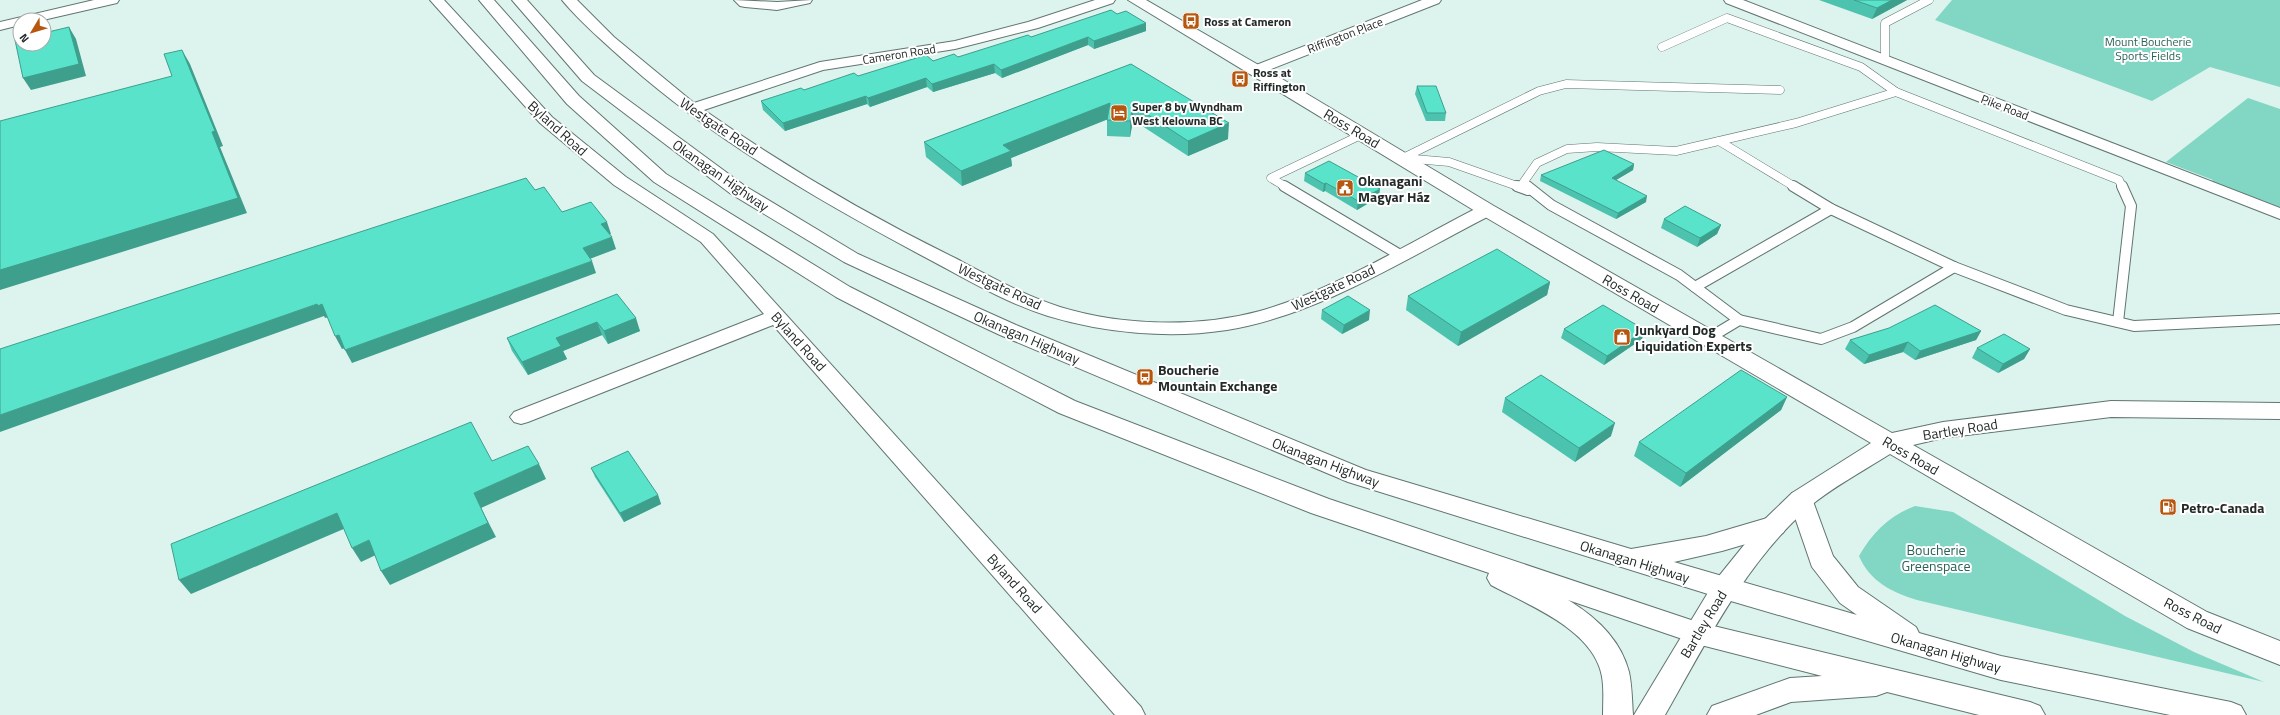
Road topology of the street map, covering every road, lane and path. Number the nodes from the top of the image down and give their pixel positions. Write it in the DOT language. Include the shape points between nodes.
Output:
graph roads {
  1 [pos="437,0"];
  2 [pos="486,0"];
  3 [pos="519,0"];
  4 [pos="569,0"];
  5 [pos="742,0"];
  6 [pos="804,0"];
  7 [pos="1108,0"];
  8 [pos="1135,0"];
  9 [pos="1434,0"];
  10 [pos="1731,0"];
  11 [pos="1929,0"];
  12 [pos="107,1"];
  13 [pos="52,14"];
  14 [pos="12,23"];
  15 [pos="0,26"];
  16 [pos="1662,47"];
  17 [pos="1884,60"];
  18 [pos="1256,70"];
  19 [pos="1780,90"];
  20 [pos="1896,92"];
  21 [pos="691,109"];
  22 [pos="1363,134"];
  23 [pos="1719,141"];
  24 [pos="1403,158"];
  25 [pos="1534,192"];
  26 [pos="1831,209"];
  27 [pos="1487,210"];
  28 [pos="2280,214"];
  29 [pos="1400,255"];
  30 [pos="1954,267"];
  31 [pos="1695,287"];
  32 [pos="777,316"];
  33 [pos="2280,319"];
  34 [pos="1739,320"];
  35 [pos="2118,322"];
  36 [pos="1709,338"];
  37 [pos="2280,411"];
  38 [pos="521,417"];
  39 [pos="1890,442"];
  40 [pos="1801,500"];
  41 [pos="1774,526"];
  42 [pos="1442,548"];
  43 [pos="1627,559"];
  44 [pos="1724,588"];
  45 [pos="1697,633"];
  46 [pos="1922,645"];
  47 [pos="2280,654"];
  48 [pos="1896,682"];
  49 [pos="1132,715"];
  50 [pos="1618,715"];
  51 [pos="1649,715"];
  52 [pos="1722,715"];
  53 [pos="2030,715"];
  54 [pos="2231,715"];
  1 -- 32 [label="street, Byland Road" via="546,120 620,181 707,238"];
  2 -- 42 [label="main road" via="573,100 660,178 843,292 1067,407 1320,506"];
  3 -- 43 [label="main road, Okanagan Highway" via="588,78 738,190 851,258 1008,330 1357,476"];
  4 -- 21 [label="street, Westgate Road" via="601,34"];
  5 -- 6 [label="street" via="745,3 777,6"];
  7 -- 21 [label="street, Cameron Road" via="1033,25 955,45 820,66"];
  8 -- 18 [label="main road, Ross Road"];
  9 -- 18 [label="street, Riffington Place"];
  10 -- 17 [label="street, Pike Road"];
  11 -- 17 [label="lane" via="1885,23"];
  12 -- 13 [label="street"];
  14 -- 15 [label="street"];
  16 -- 20 [label="lane" via="1726,18 1861,67"];
  17 -- 28 [label="street, Pike Road"];
  18 -- 22 [label="main road, Ross Road"];
  19 -- 24 [label="lane" via="1566,84 1540,91"];
  20 -- 23 [label="lane" via="1796,123"];
  20 -- 35 [label="lane" via="2119,180 2131,206"];
  21 -- 29 [label="street, Westgate Road" via="800,180 888,231 1018,297 1055,311 1098,322 1149,328 1187,327 1226,324 1271,315 1313,299"];
  22 -- 24 [label="main road, Ross Road"];
  22 -- 29 [label="lane" via="1271,178"];
  23 -- 25 [label="lane" via="1676,151 1597,147 1567,149 1537,163 1523,183"];
  23 -- 26 [label="lane"];
  24 -- 25 [label="lane" via="1449,162"];
  24 -- 27 [label="main road, Ross Road"];
  25 -- 31 [label="lane" via="1551,205 1679,275"];
  26 -- 30 [label="lane"];
  26 -- 31 [label="lane"];
  27 -- 29 [label="street, Westgate Road"];
  27 -- 36 [label="main road, Ross Road"];
  30 -- 34 [label="lane" via="1853,327 1821,339"];
  30 -- 35 [label="lane" via="2066,310"];
  31 -- 34 [label="lane"];
  32 -- 38 [label="street"];
  32 -- 49 [label="street, Byland Road"];
  33 -- 35 [label="lane" via="2134,326"];
  34 -- 36 [label="lane"];
  36 -- 39 [label="main road, Ross Road"];
  37 -- 39 [label="main road, Bartley Road" via="2111,409 1943,430"];
  39 -- 40 [label="main road, Bartley Road"];
  39 -- 47 [label="main road, Ross Road" via="2197,620"];
  40 -- 41 [label="main road, Bartley Road"];
  40 -- 46 [label="main road" via="1821,560 1849,595"];
  41 -- 43 [label="main road" via="1679,553"];
  41 -- 44 [label="main road, Bartley Road"];
  42 -- 45 [label="main road"];
  42 -- 50 [label="main road" via="1576,618 1602,643 1614,668"];
  43 -- 44 [label="main road, Okanagan Highway"];
  44 -- 45 [label="main road, Bartley Road"];
  44 -- 46 [label="main road, Okanagan Highway"];
  45 -- 48 [label="main road"];
  45 -- 51 [label="main road, Bartley Road"];
  46 -- 54 [label="main road, Okanagan Highway" via="2001,668"];
  48 -- 52 [label="main road" via="1790,690"];
  48 -- 53 [label="main road"];
}
